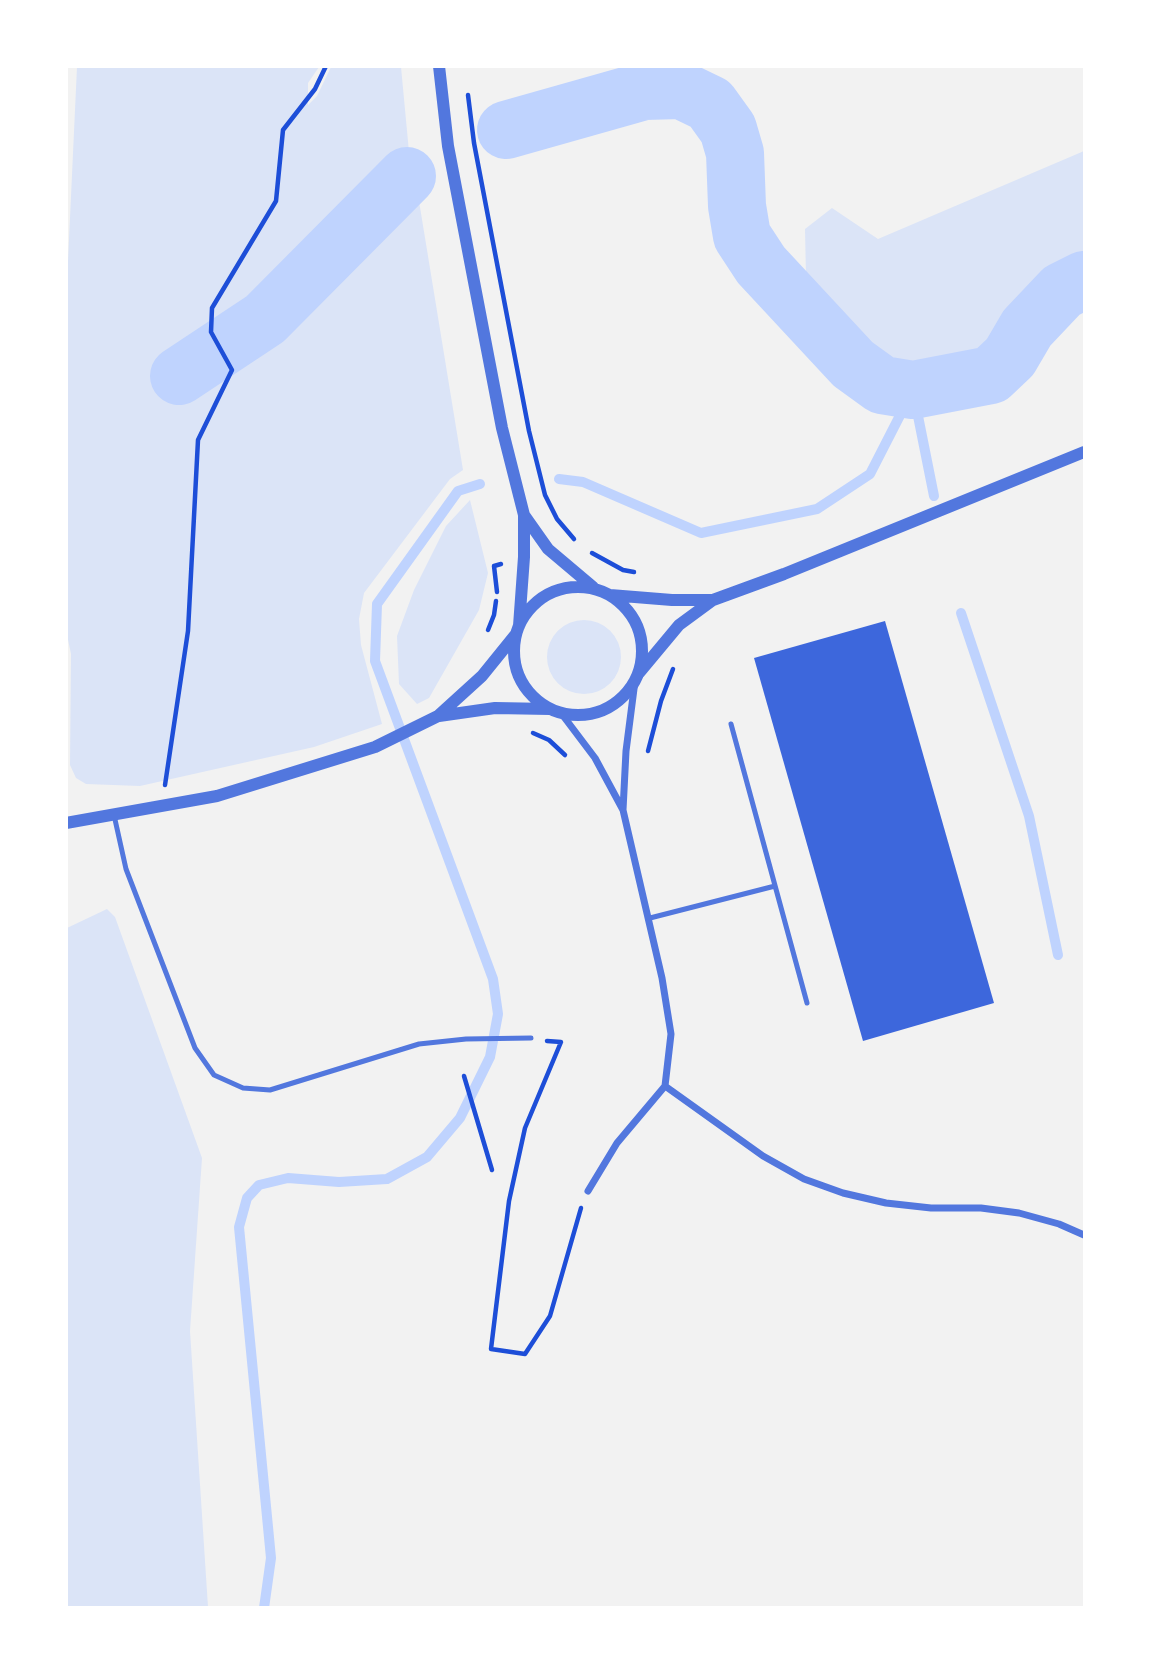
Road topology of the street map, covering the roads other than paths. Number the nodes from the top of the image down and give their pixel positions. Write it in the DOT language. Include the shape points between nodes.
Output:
graph roads {
  1 [pos="439,66"];
  2 [pos="1084,452"];
  3 [pos="524,515"];
  4 [pos="595,589"];
  5 [pos="610,595"];
  6 [pos="713,600"];
  7 [pos="517,630"];
  8 [pos="637,677"];
  9 [pos="556,711"];
  10 [pos="438,716"];
  11 [pos="731,724"];
  12 [pos="623,810"];
  13 [pos="114,815"];
  14 [pos="66,823"];
  15 [pos="775,886"];
  16 [pos="650,918"];
  17 [pos="807,1003"];
  18 [pos="531,1038"];
  19 [pos="666,1086"];
  20 [pos="588,1191"];
  21 [pos="1084,1235"];
  1 -- 3 [label="street" via="450,159 502,428"];
  2 -- 6 [label="street"];
  3 -- 4 [label="street" via="548,549"];
  3 -- 7 [label="street"];
  4 -- 5 [label="street"];
  4 -- 7 [label="street" via="577,586 541,597"];
  5 -- 6 [label="street"];
  5 -- 8 [label="street" via="635,620 641,637"];
  6 -- 8 [label="street" via="679,625"];
  7 -- 9 [label="street" via="513,656 519,678 532,696"];
  7 -- 10 [label="street" via="482,676"];
  8 -- 9 [label="street" via="622,698 604,710 583,715"];
  8 -- 12 [label="street"];
  9 -- 10 [label="street" via="495,708"];
  9 -- 12 [label="street" via="595,758"];
  10 -- 13 [label="street" via="375,747 217,796"];
  11 -- 15 [label="lane"];
  12 -- 16 [label="street"];
  13 -- 14 [label="street"];
  13 -- 18 [label="lane" via="126,869 195,1048 214,1074 243,1088 270,1090 419,1044"];
  15 -- 16 [label="lane"];
  15 -- 17 [label="lane"];
  16 -- 19 [label="street" via="671,1034"];
  19 -- 20 [label="street" via="617,1143"];
  19 -- 21 [label="street" via="763,1156 804,1179 843,1193 931,1209 1019,1213"];
}
